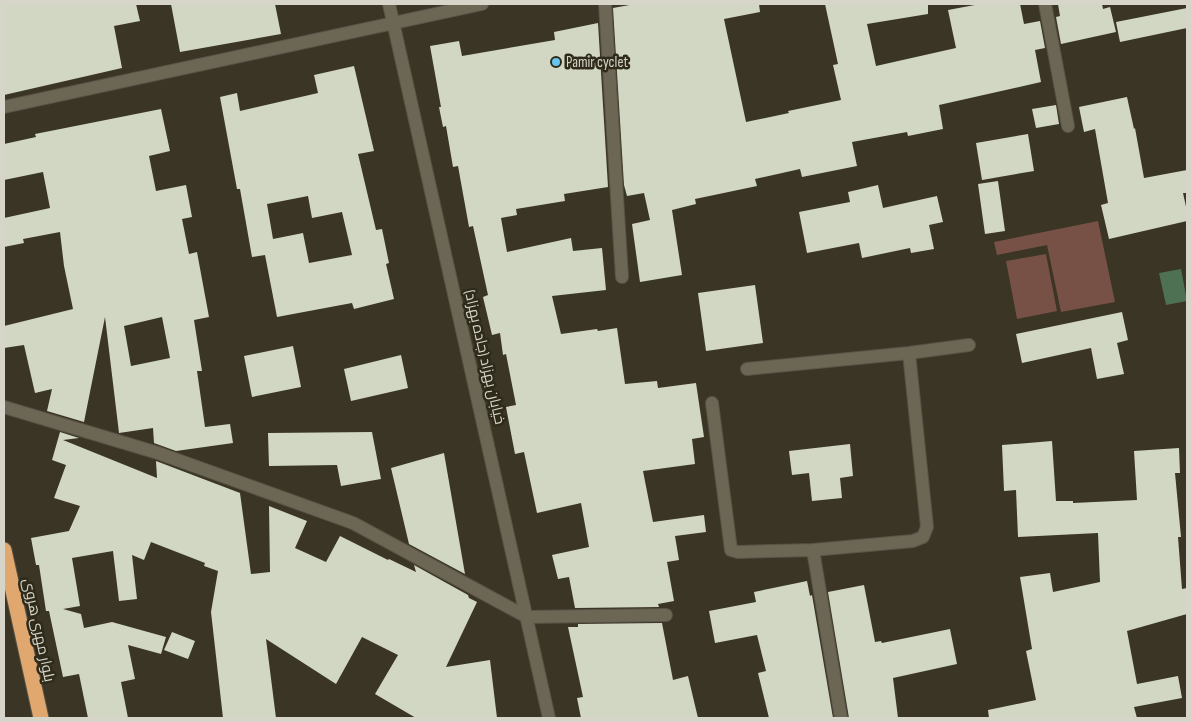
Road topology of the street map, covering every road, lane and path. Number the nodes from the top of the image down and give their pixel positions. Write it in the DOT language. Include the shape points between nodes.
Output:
graph roads {
  1 [pos="389,4"];
  2 [pos="482,4"];
  3 [pos="605,4"];
  4 [pos="1044,4"];
  5 [pos="394,24"];
  6 [pos="4,107"];
  7 [pos="1068,126"];
  8 [pos="622,277"];
  9 [pos="969,345"];
  10 [pos="909,353"];
  11 [pos="747,369"];
  12 [pos="712,403"];
  13 [pos="4,407"];
  14 [pos="4,550"];
  15 [pos="812,550"];
  16 [pos="666,615"];
  17 [pos="527,617"];
  18 [pos="41,718"];
  19 [pos="549,718"];
  20 [pos="841,718"];
  1 -- 5 [label="street, خیابان بهزاد (جاده بهزاد)"];
  2 -- 5 [label="street"];
  3 -- 8 [label="street"];
  4 -- 7 [label="street"];
  5 -- 6 [label="street"];
  5 -- 17 [label="street, خیابان بهزاد (جاده بهزاد)"];
  9 -- 10 [label="street"];
  10 -- 11 [label="street"];
  10 -- 15 [label="street" via="927,526 923,537 913,542"];
  12 -- 15 [label="street" via="731,550"];
  13 -- 17 [label="street" via="158,453 353,523"];
  14 -- 18 [label="highway, بلوار مهری هروی"];
  15 -- 20 [label="street"];
  16 -- 17 [label="street"];
  17 -- 19 [label="street, خیابان بهزاد (جاده بهزاد)"];
}
